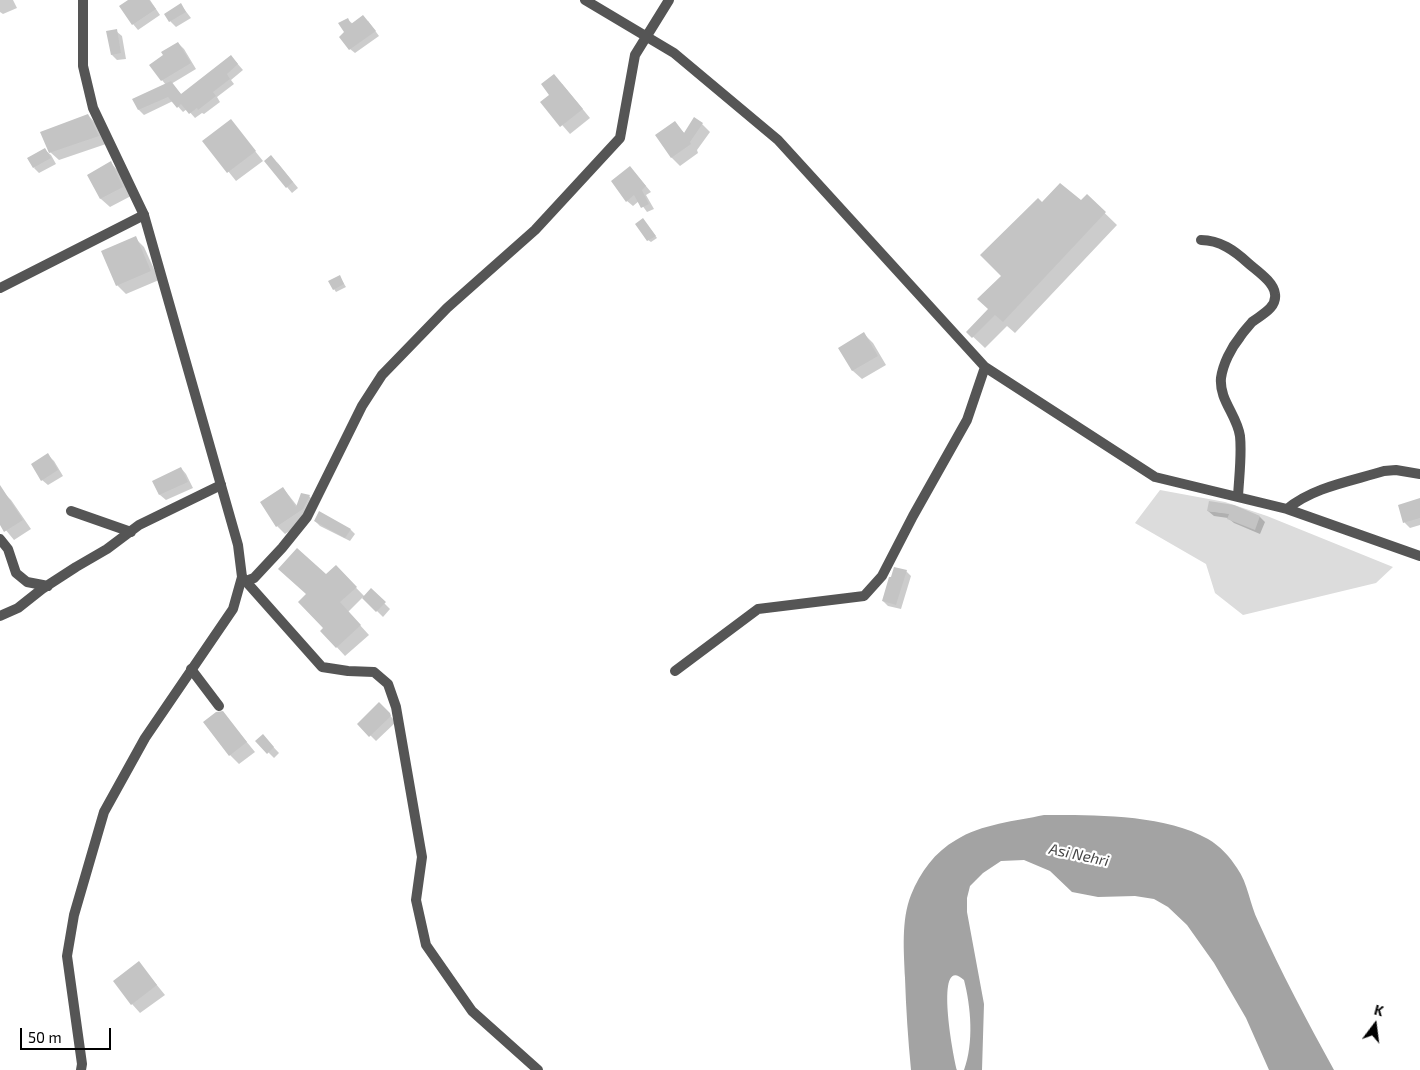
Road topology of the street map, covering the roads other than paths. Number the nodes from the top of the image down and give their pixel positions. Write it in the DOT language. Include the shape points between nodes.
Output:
graph roads {
  1 [pos="83,0"];
  2 [pos="585,0"];
  3 [pos="669,0"];
  4 [pos="646,36"];
  5 [pos="144,215"];
  6 [pos="1201,240"];
  7 [pos="0,288"];
  8 [pos="984,367"];
  9 [pos="1420,474"];
  10 [pos="221,485"];
  11 [pos="1238,497"];
  12 [pos="1286,509"];
  13 [pos="71,511"];
  14 [pos="131,532"];
  15 [pos="0,539"];
  16 [pos="1420,556"];
  17 [pos="244,579"];
  18 [pos="48,586"];
  19 [pos="0,616"];
  20 [pos="191,669"];
  21 [pos="675,671"];
  22 [pos="218,706"];
  23 [pos="81,1070"];
  24 [pos="538,1070"];
  1 -- 5 [label="street" via="82,66 92,108"];
  2 -- 4 [label="street"];
  3 -- 4 [label="street"];
  4 -- 8 [label="street" via="674,53 778,140"];
  4 -- 17 [label="street" via="635,55 620,138 535,230 447,308 382,375 362,406 307,517 254,578"];
  5 -- 7 [label="street"];
  5 -- 10 [label="street"];
  6 -- 11 [label="street" via="1223,245 1238,253 1272,285 1275,293 1270,309 1239,338 1222,374 1224,398 1237,422 1240,436"];
  8 -- 11 [label="street" via="1155,477"];
  8 -- 21 [label="street" via="967,420 882,576 864,596 758,609"];
  9 -- 12 [label="street" via="1384,471 1313,492"];
  10 -- 14 [label="street"];
  10 -- 17 [label="street"];
  11 -- 12 [label="street"];
  12 -- 16 [label="street"];
  13 -- 14 [label="street"];
  14 -- 18 [label="street"];
  15 -- 18 [label="street" via="8,549 16,573 27,582"];
  17 -- 20 [label="street" via="233,609"];
  17 -- 24 [label="street" via="322,667 374,672 388,684 396,707 422,857 416,900 426,945 472,1011"];
  18 -- 19 [label="street" via="18,608"];
  20 -- 22 [label="street"];
  20 -- 23 [label="street" via="145,738 104,812 74,915 67,956"];
}
